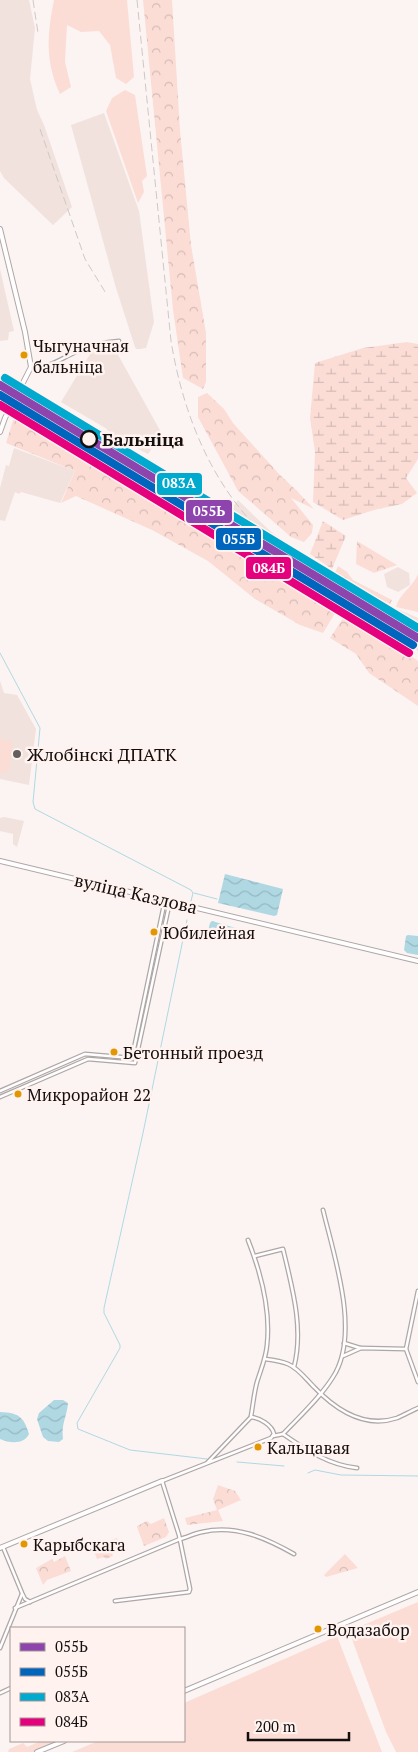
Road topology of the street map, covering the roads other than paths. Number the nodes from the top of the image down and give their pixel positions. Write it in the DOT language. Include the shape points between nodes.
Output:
graph roads {
  1 [pos="0,229"];
  2 [pos="118,342"];
  3 [pos="31,367"];
  4 [pos="0,432"];
  5 [pos="0,861"];
  6 [pos="168,901"];
  7 [pos="418,961"];
  8 [pos="0,1091"];
  9 [pos="0,1097"];
  10 [pos="323,1210"];
  11 [pos="248,1240"];
  12 [pos="255,1256"];
  13 [pos="418,1291"];
  14 [pos="344,1343"];
  15 [pos="361,1348"];
  16 [pos="406,1349"];
  17 [pos="343,1356"];
  18 [pos="265,1359"];
  19 [pos="294,1367"];
  20 [pos="418,1382"];
  21 [pos="320,1394"];
  22 [pos="418,1408"];
  23 [pos="251,1417"];
  24 [pos="283,1434"];
  25 [pos="274,1436"];
  26 [pos="207,1463"];
  27 [pos="357,1468"];
  28 [pos="162,1481"];
  29 [pos="180,1539"];
  30 [pos="1,1547"];
  31 [pos="294,1554"];
  32 [pos="418,1592"];
  33 [pos="22,1593"];
  34 [pos="19,1599"];
  35 [pos="25,1599"];
  36 [pos="115,1601"];
  37 [pos="30,1602"];
  38 [pos="23,1604"];
  39 [pos="15,1608"];
  40 [pos="0,1648"];
  41 [pos="185,1691"];
  42 [pos="62,1742"];
  43 [pos="37,1752"];
  1 -- 3 [label="main road"];
  2 -- 3 [label="street" via="93,346 45,367"];
  3 -- 4 [label="main road"];
  5 -- 6 [label="main road, вуліца Казлова"];
  6 -- 7 [label="main road, вуліца Казлова"];
  6 -- 8 [label="street" via="132,1058 85,1054"];
  6 -- 9 [label="street" via="135,1064 88,1060"];
  10 -- 14 [label="street" via="346,1314"];
  11 -- 12 [label="street"];
  12 -- 18 [label="street" via="264,1284 267,1309"];
  12 -- 19 [label="street" via="283,1249 296,1301 297,1356"];
  13 -- 16 [label="street"];
  14 -- 15 [label="street"];
  14 -- 17 [label="street"];
  15 -- 16 [label="street"];
  15 -- 17 [label="street"];
  16 -- 20 [label="street"];
  17 -- 21 [label="street" via="334,1376"];
  18 -- 19 [label="street"];
  18 -- 23 [label="street"];
  19 -- 21 [label="street"];
  21 -- 22 [label="street" via="355,1418 371,1421 395,1418"];
  21 -- 24 [label="street"];
  23 -- 25 [label="street" via="270,1426"];
  23 -- 26 [label="street"];
  24 -- 25 [label="street"];
  24 -- 27 [label="street" via="311,1453 333,1463"];
  25 -- 26 [label="street"];
  26 -- 28 [label="street"];
  28 -- 29 [label="street"];
  28 -- 30 [label="main road"];
  29 -- 31 [label="street" via="204,1531 235,1530 268,1540"];
  29 -- 36 [label="street" via="189,1592"];
  29 -- 37 [label="street"];
  30 -- 33 [label="street"];
  32 -- 41 [label="main road"];
  33 -- 34 [label="street"];
  33 -- 35 [label="street"];
  34 -- 35 [label="street"];
  34 -- 38 [label="street"];
  34 -- 39 [label="street"];
  35 -- 37 [label="street"];
  35 -- 38 [label="street"];
  37 -- 38 [label="street"];
  38 -- 39 [label="street"];
  39 -- 40 [label="street"];
  42 -- 43 [label="main road"];
}
